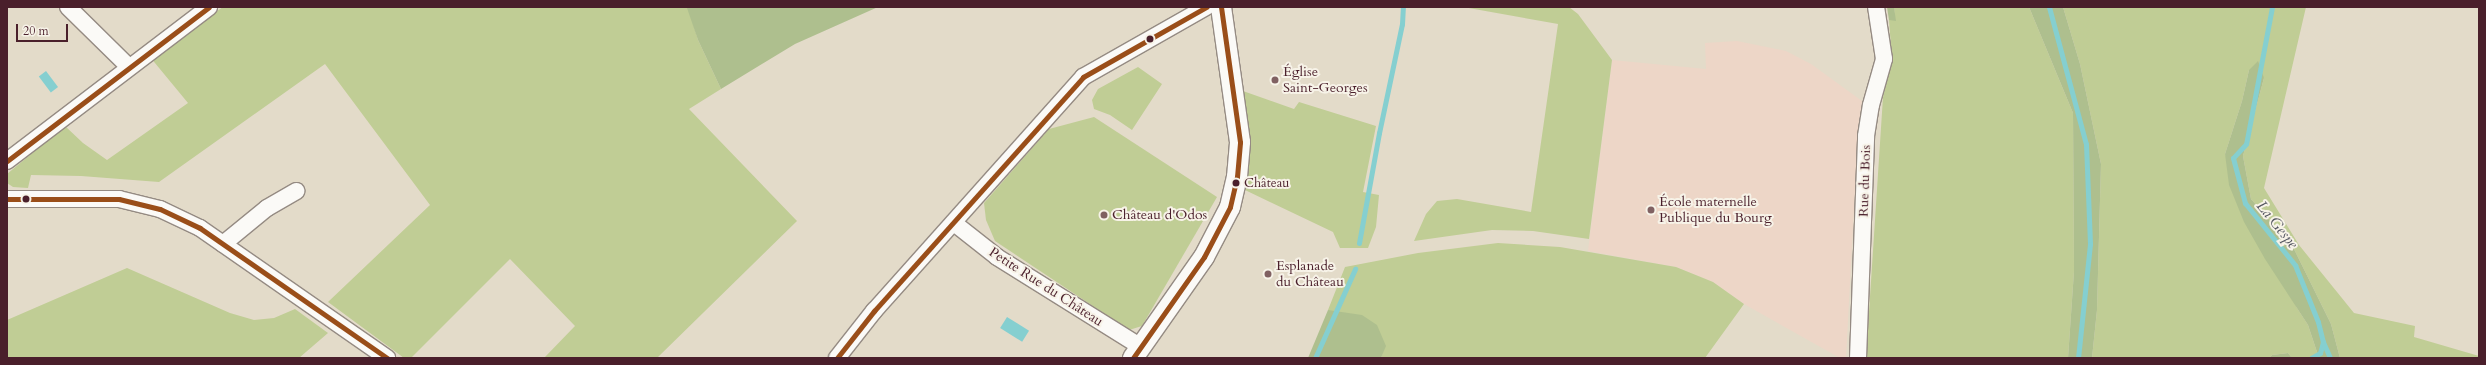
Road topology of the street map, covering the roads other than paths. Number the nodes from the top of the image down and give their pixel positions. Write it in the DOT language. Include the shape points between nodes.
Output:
graph roads {
  1 [pos="68,7"];
  2 [pos="209,7"];
  3 [pos="1206,7"];
  4 [pos="1220,7"];
  5 [pos="1876,7"];
  6 [pos="128,66"];
  7 [pos="7,161"];
  8 [pos="297,191"];
  9 [pos="7,199"];
  10 [pos="954,223"];
  11 [pos="223,244"];
  12 [pos="1137,353"];
  13 [pos="387,358"];
  14 [pos="837,358"];
  15 [pos="1858,358"];
  1 -- 6 [label="street"];
  2 -- 6 [label="street"];
  3 -- 10 [label="street" via="1083,78"];
  4 -- 12 [label="street" via="1240,142 1237,177 1230,207 1204,257"];
  5 -- 15 [label="street, Rue du Bois" via="1884,60 1871,106 1866,136"];
  6 -- 7 [label="street"];
  8 -- 11 [label="street" via="267,208"];
  9 -- 11 [label="street" via="119,198 160,209 200,228"];
  10 -- 12 [label="street, Petite Rue du Château" via="997,257"];
  10 -- 14 [label="street" via="874,311"];
  11 -- 13 [label="street"];
}
